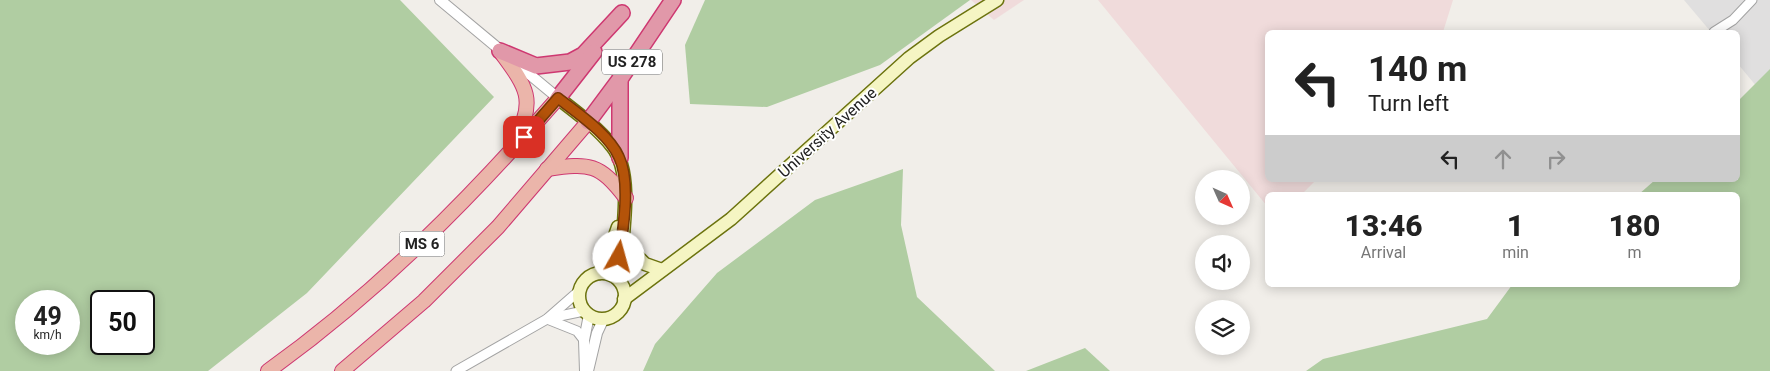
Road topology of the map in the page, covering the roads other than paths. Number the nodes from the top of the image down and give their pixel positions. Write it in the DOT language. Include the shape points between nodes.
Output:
graph roads {
  1 [pos="440,0"];
  2 [pos="673,0"];
  3 [pos="997,0"];
  4 [pos="1752,0"];
  5 [pos="627,6"];
  6 [pos="1717,30"];
  7 [pos="500,51"];
  8 [pos="620,80"];
  9 [pos="558,98"];
  10 [pos="588,122"];
  11 [pos="620,158"];
  12 [pos="502,162"];
  13 [pos="547,169"];
  14 [pos="626,198"];
  15 [pos="623,218"];
  16 [pos="622,241"];
  17 [pos="662,270"];
  18 [pos="599,273"];
  19 [pos="620,282"];
  20 [pos="579,291"];
  21 [pos="624,299"];
  22 [pos="587,313"];
  23 [pos="604,318"];
  24 [pos="547,319"];
  25 [pos="584,340"];
  26 [pos="268,371"];
  27 [pos="342,371"];
  28 [pos="456,371"];
  29 [pos="587,371"];
  1 -- 7 [label="street"];
  2 -- 8 [label="highway, US 278"];
  3 -- 17 [label="main road, University Avenue" via="909,58 731,219"];
  4 -- 6 [label="street" via="1733,20"];
  5 -- 7 [label="highway" via="583,55 570,62 536,66"];
  5 -- 9 [label="highway, US 278"];
  7 -- 9 [label="street"];
  7 -- 12 [label="highway" via="524,83 528,102 525,122"];
  8 -- 10 [label="highway, US 278"];
  8 -- 11 [label="highway"];
  9 -- 10 [label="main road"];
  9 -- 12 [label="highway, MS 6"];
  10 -- 11 [label="main road" via="613,146"];
  10 -- 13 [label="highway, MS 6"];
  11 -- 14 [label="main road"];
  12 -- 26 [label="highway, MS 6" via="428,238 348,309"];
  13 -- 14 [label="highway" via="590,166 611,179"];
  13 -- 27 [label="highway, MS 6" via="498,227 424,301"];
  14 -- 15 [label="main road"];
  15 -- 16 [label="main road"];
  15 -- 18 [label="main road"];
  16 -- 17 [label="main road" via="645,264"];
  16 -- 19 [label="main road"];
  17 -- 19 [label="main road, University Avenue"];
  17 -- 21 [label="main road, University Avenue"];
  18 -- 19 [label="main road" via="613,276"];
  18 -- 20 [label="main road" via="586,279"];
  19 -- 21 [label="main road"];
  20 -- 22 [label="main road" via="581,305"];
  20 -- 24 [label="street"];
  21 -- 23 [label="main road" via="617,312"];
  22 -- 23 [label="main road"];
  22 -- 24 [label="street"];
  22 -- 25 [label="street"];
  23 -- 29 [label="street"];
  24 -- 25 [label="street" via="577,331"];
  24 -- 28 [label="street"];
  25 -- 29 [label="street"];
}
